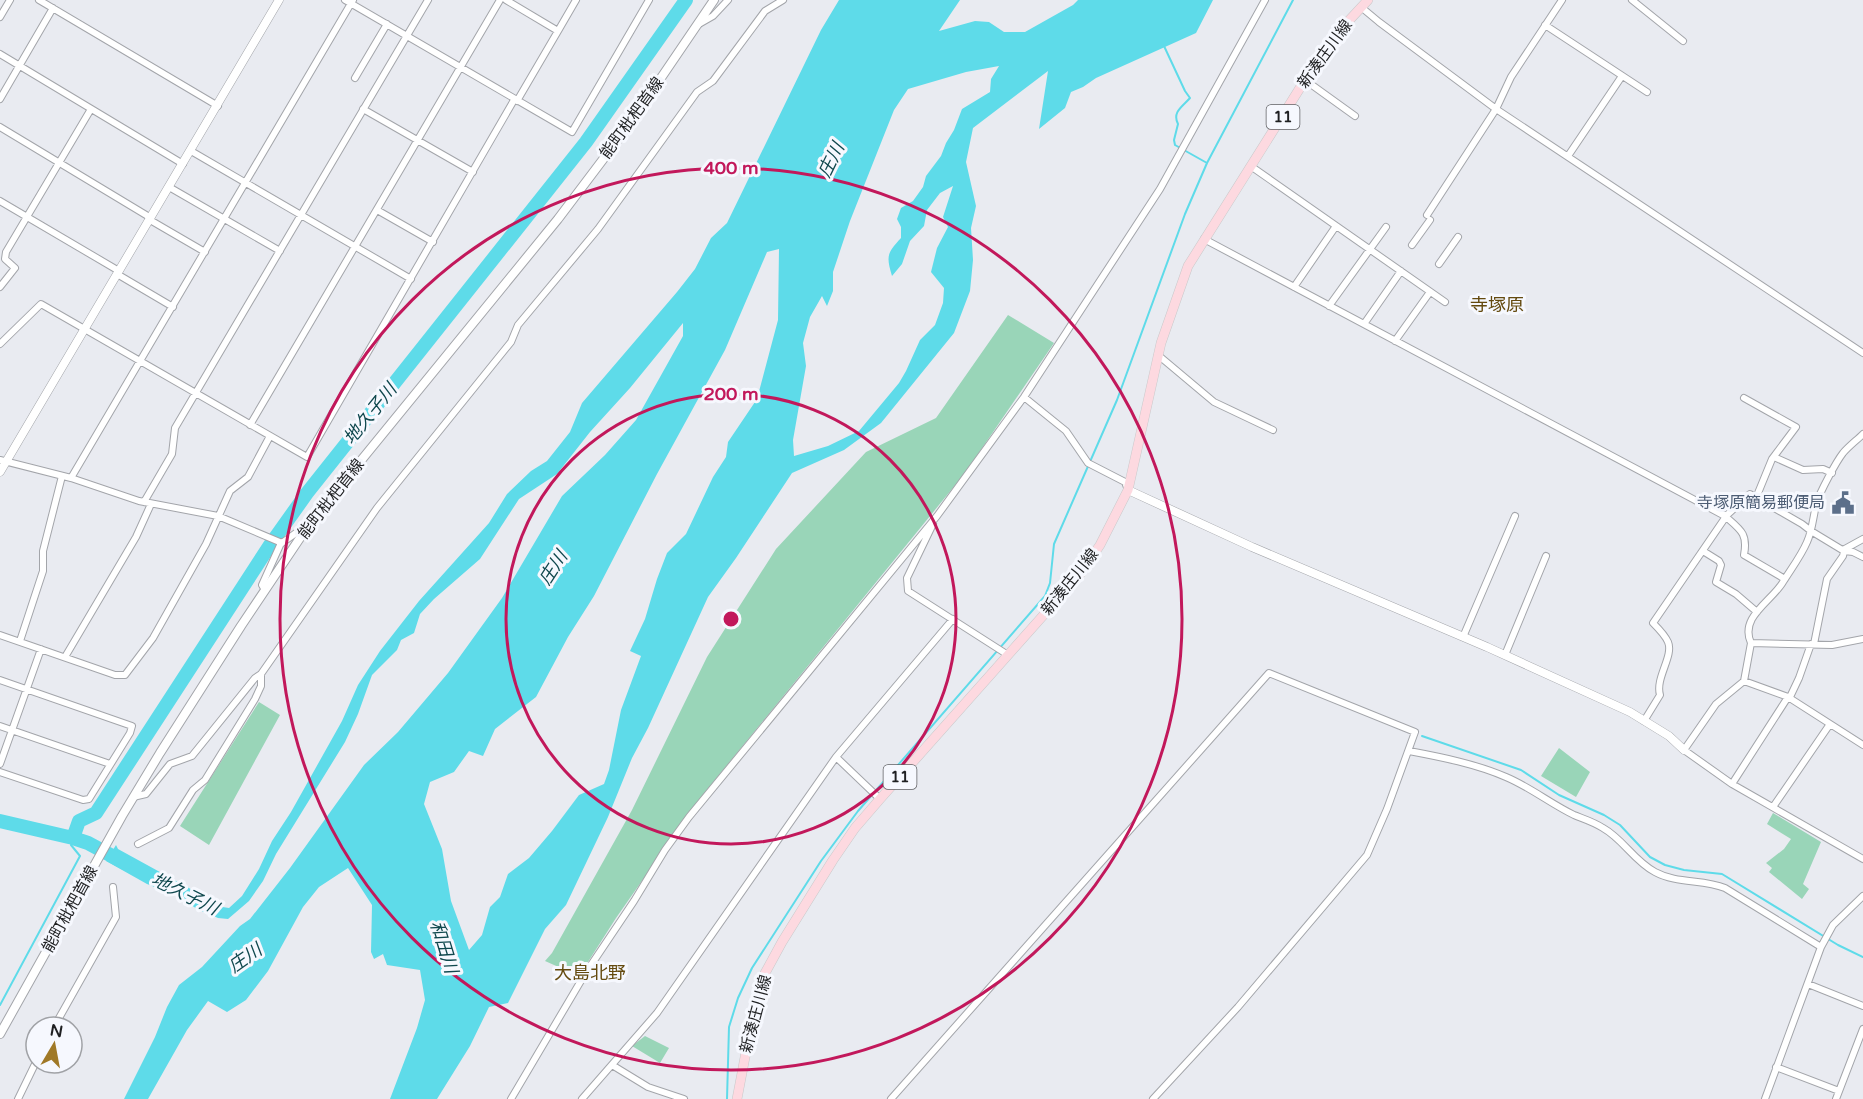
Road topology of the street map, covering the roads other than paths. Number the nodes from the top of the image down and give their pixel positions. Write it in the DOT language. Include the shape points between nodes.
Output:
graph roads {
  1 [pos="10,0"];
  2 [pos="39,0"];
  3 [pos="279,0"];
  4 [pos="428,0"];
  5 [pos="500,0"];
  6 [pos="506,0"];
  7 [pos="576,0"];
  8 [pos="650,0"];
  9 [pos="714,0"];
  10 [pos="728,0"];
  11 [pos="783,0"];
  12 [pos="1265,0"];
  13 [pos="1562,0"];
  14 [pos="1632,0"];
  15 [pos="350,1"];
  16 [pos="1365,3"];
  17 [pos="53,8"];
  18 [pos="0,17"];
  19 [pos="387,24"];
  20 [pos="698,25"];
  21 [pos="1545,25"];
  22 [pos="558,30"];
  23 [pos="406,35"];
  24 [pos="1683,41"];
  25 [pos="0,54"];
  26 [pos="19,66"];
  27 [pos="461,67"];
  28 [pos="1622,76"];
  29 [pos="355,78"];
  30 [pos="1305,80"];
  31 [pos="1647,92"];
  32 [pos="0,99"];
  33 [pos="516,100"];
  34 [pos="218,106"];
  35 [pos="91,109"];
  36 [pos="363,109"];
  37 [pos="1496,109"];
  38 [pos="1355,116"];
  39 [pos="0,128"];
  40 [pos="418,140"];
  41 [pos="191,151"];
  42 [pos="1568,156"];
  43 [pos="58,163"];
  44 [pos="183,164"];
  45 [pos="1252,167"];
  46 [pos="473,172"];
  47 [pos="246,183"];
  48 [pos="170,186"];
  49 [pos="0,201"];
  50 [pos="377,210"];
  51 [pos="301,214"];
  52 [pos="26,216"];
  53 [pos="150,219"];
  54 [pos="225,219"];
  55 [pos="1336,226"];
  56 [pos="1386,227"];
  57 [pos="1458,237"];
  58 [pos="1204,239"];
  59 [pos="433,242"];
  60 [pos="1412,245"];
  61 [pos="356,247"];
  62 [pos="1369,250"];
  63 [pos="280,251"];
  64 [pos="205,252"];
  65 [pos="1439,264"];
  66 [pos="1401,271"];
  67 [pos="118,272"];
  68 [pos="411,279"];
  69 [pos="0,287"];
  70 [pos="1294,287"];
  71 [pos="1430,292"];
  72 [pos="1445,302"];
  73 [pos="173,306"];
  74 [pos="1329,306"];
  75 [pos="1364,324"];
  76 [pos="85,330"];
  77 [pos="1395,341"];
  78 [pos="0,344"];
  79 [pos="1863,353"];
  80 [pos="1158,355"];
  81 [pos="140,362"];
  82 [pos="195,393"];
  83 [pos="1024,397"];
  84 [pos="1744,398"];
  85 [pos="250,425"];
  86 [pos="1273,430"];
  87 [pos="1862,435"];
  88 [pos="270,436"];
  89 [pos="1774,457"];
  90 [pos="3,461"];
  91 [pos="0,472"];
  92 [pos="1832,473"];
  93 [pos="63,476"];
  94 [pos="71,478"];
  95 [pos="1128,490"];
  96 [pos="1756,498"];
  97 [pos="148,503"];
  98 [pos="218,516"];
  99 [pos="937,516"];
  100 [pos="1515,516"];
  101 [pos="1727,516"];
  102 [pos="310,523"];
  103 [pos="1811,531"];
  104 [pos="1863,539"];
  105 [pos="281,543"];
  106 [pos="1843,550"];
  107 [pos="1702,551"];
  108 [pos="1546,556"];
  109 [pos="1863,557"];
  110 [pos="1785,579"];
  111 [pos="265,590"];
  112 [pos="1756,612"];
  113 [pos="953,619"];
  114 [pos="0,635"];
  115 [pos="1463,638"];
  116 [pos="1863,639"];
  117 [pos="20,641"];
  118 [pos="1751,643"];
  119 [pos="1812,644"];
  120 [pos="41,649"];
  121 [pos="1504,655"];
  122 [pos="1008,656"];
  123 [pos="65,657"];
  124 [pos="261,674"];
  125 [pos="0,680"];
  126 [pos="1744,681"];
  127 [pos="27,690"];
  128 [pos="1789,697"];
  129 [pos="1644,721"];
  130 [pos="1830,724"];
  131 [pos="0,726"];
  132 [pos="12,730"];
  133 [pos="1863,745"];
  134 [pos="1684,750"];
  135 [pos="1409,751"];
  136 [pos="836,757"];
  137 [pos="0,764"];
  138 [pos="110,764"];
  139 [pos="0,772"];
  140 [pos="1732,784"];
  141 [pos="133,797"];
  142 [pos="880,799"];
  143 [pos="1773,807"];
  144 [pos="138,844"];
  145 [pos="1863,859"];
  146 [pos="114,887"];
  147 [pos="1863,896"];
  148 [pos="1821,947"];
  149 [pos="1808,984"];
  150 [pos="1863,1006"];
  151 [pos="61,1015"];
  152 [pos="1863,1029"];
  153 [pos="0,1034"];
  154 [pos="612,1065"];
  155 [pos="1776,1067"];
  156 [pos="30,1075"];
  157 [pos="661,1091"];
  158 [pos="1839,1091"];
  159 [pos="18,1099"];
  160 [pos="511,1099"];
  161 [pos="582,1099"];
  162 [pos="658,1099"];
  163 [pos="684,1099"];
  164 [pos="737,1099"];
  165 [pos="891,1099"];
  166 [pos="1153,1099"];
  167 [pos="1765,1099"];
  168 [pos="1836,1099"];
  1 -- 18 [label="street"];
  2 -- 17 [label="street"];
  3 -- 34 [label="street"];
  4 -- 23 [label="street"];
  5 -- 27 [label="street"];
  6 -- 22 [label="street"];
  7 -- 22 [label="street"];
  8 -- 33 [label="street" via="572,132"];
  9 -- 20 [label="main road, 能町枇杷首線"];
  10 -- 20 [label="street"];
  11 -- 124 [label="street" via="765,11 712,81 697,92 598,229 518,325 511,342 377,508"];
  12 -- 83 [label="street" via="1160,189"];
  13 -- 21 [label="street"];
  14 -- 24 [label="street"];
  15 -- 19 [label="street"];
  15 -- 47 [label="street"];
  16 -- 30 [label="main road, 新湊庄川線 / 11"];
  16 -- 37 [label="street" via="1379,22"];
  17 -- 26 [label="street"];
  17 -- 34 [label="street"];
  19 -- 23 [label="street"];
  19 -- 29 [label="street"];
  20 -- 102 [label="main road, 能町枇杷首線" via="558,219"];
  21 -- 28 [label="street"];
  21 -- 37 [label="street" via="1511,77"];
  22 -- 33 [label="street"];
  23 -- 27 [label="street"];
  23 -- 36 [label="street"];
  25 -- 26 [label="street"];
  26 -- 32 [label="street"];
  26 -- 35 [label="street"];
  27 -- 33 [label="street"];
  27 -- 40 [label="street"];
  28 -- 31 [label="street"];
  28 -- 42 [label="street"];
  30 -- 38 [label="street"];
  30 -- 45 [label="main road, 新湊庄川線 / 11"];
  33 -- 46 [label="street"];
  34 -- 41 [label="street"];
  35 -- 43 [label="street"];
  35 -- 44 [label="street"];
  36 -- 40 [label="street"];
  36 -- 51 [label="street"];
  37 -- 42 [label="street"];
  37 -- 60 [label="street"];
  39 -- 43 [label="street"];
  40 -- 46 [label="street"];
  40 -- 50 [label="street"];
  41 -- 44 [label="street"];
  41 -- 47 [label="street"];
  42 -- 79 [label="street"];
  43 -- 52 [label="street"];
  43 -- 53 [label="street"];
  44 -- 48 [label="street"];
  45 -- 55 [label="street"];
  45 -- 58 [label="main road, 新湊庄川線 / 11"];
  46 -- 59 [label="street"];
  47 -- 51 [label="street"];
  47 -- 54 [label="street"];
  48 -- 53 [label="street"];
  48 -- 54 [label="street"];
  49 -- 52 [label="street"];
  50 -- 59 [label="street"];
  50 -- 61 [label="street"];
  51 -- 61 [label="street"];
  51 -- 63 [label="street"];
  52 -- 67 [label="street"];
  52 -- 69 [label="street" via="6,252 5,259 15,268"];
  53 -- 64 [label="street"];
  53 -- 67 [label="street"];
  54 -- 63 [label="street"];
  54 -- 64 [label="street"];
  55 -- 62 [label="street"];
  55 -- 70 [label="street"];
  56 -- 62 [label="street"];
  57 -- 65 [label="street"];
  58 -- 70 [label="street"];
  58 -- 80 [label="main road, 新湊庄川線 / 11" via="1188,266"];
  59 -- 68 [label="street"];
  61 -- 68 [label="street"];
  61 -- 85 [label="street"];
  62 -- 66 [label="street"];
  62 -- 74 [label="street"];
  63 -- 82 [label="street"];
  64 -- 73 [label="street"];
  66 -- 71 [label="street"];
  66 -- 75 [label="street"];
  67 -- 73 [label="street"];
  67 -- 76 [label="street"];
  68 -- 88 [label="street" via="307,457"];
  70 -- 74 [label="street"];
  71 -- 72 [label="street"];
  71 -- 77 [label="street"];
  73 -- 81 [label="street"];
  74 -- 75 [label="street"];
  75 -- 77 [label="street"];
  76 -- 78 [label="street" via="41,304"];
  76 -- 81 [label="street"];
  76 -- 90 [label="street"];
  77 -- 101 [label="street"];
  80 -- 86 [label="street" via="1214,402"];
  80 -- 95 [label="main road, 新湊庄川線 / 11"];
  81 -- 82 [label="street"];
  81 -- 94 [label="street"];
  82 -- 85 [label="street"];
  82 -- 97 [label="street" via="175,428 172,454"];
  83 -- 95 [label="street" via="1066,431 1090,465 1125,482"];
  83 -- 99 [label="street"];
  84 -- 89 [label="street" via="1796,427"];
  85 -- 88 [label="street"];
  87 -- 92 [label="street" via="1843,454"];
  88 -- 98 [label="street" via="248,477 230,491"];
  89 -- 92 [label="street" via="1803,470 1823,469"];
  89 -- 96 [label="street"];
  90 -- 91 [label="street"];
  90 -- 93 [label="street"];
  92 -- 103 [label="street" via="1817,502"];
  93 -- 94 [label="street"];
  93 -- 117 [label="street" via="43,551 43,571"];
  94 -- 97 [label="street"];
  95 -- 115 [label="street"];
  95 -- 122 [label="main road, 新湊庄川線 / 11" via="1081,573"];
  96 -- 101 [label="street" via="1750,494"];
  96 -- 103 [label="street"];
  97 -- 98 [label="street"];
  97 -- 123 [label="street" via="136,537"];
  98 -- 105 [label="street"];
  98 -- 123 [label="street" via="153,638 125,675"];
  99 -- 113 [label="street" via="907,578 908,591"];
  99 -- 160 [label="street" via="683,826 585,974"];
  100 -- 115 [label="street"];
  101 -- 107 [label="street"];
  101 -- 110 [label="street" via="1743,532 1744,555"];
  102 -- 105 [label="street"];
  102 -- 111 [label="main road, 能町枇杷首線"];
  103 -- 106 [label="street"];
  103 -- 110 [label="street"];
  104 -- 106 [label="street"];
  105 -- 111 [label="street" via="262,585"];
  106 -- 109 [label="street"];
  106 -- 119 [label="street" via="1844,556 1827,579"];
  107 -- 112 [label="street" via="1719,561 1716,582"];
  107 -- 129 [label="street" via="1653,623 1669,643 1669,650 1659,681 1660,695"];
  108 -- 121 [label="street"];
  110 -- 112 [label="street" via="1777,593"];
  111 -- 141 [label="main road, 能町枇杷首線"];
  112 -- 118 [label="street" via="1749,625"];
  113 -- 122 [label="street"];
  113 -- 136 [label="street"];
  114 -- 117 [label="street"];
  115 -- 121 [label="street"];
  116 -- 119 [label="street"];
  117 -- 120 [label="street"];
  118 -- 119 [label="street"];
  118 -- 126 [label="street"];
  119 -- 128 [label="street"];
  120 -- 123 [label="street"];
  120 -- 127 [label="street"];
  121 -- 129 [label="street"];
  122 -- 142 [label="main road, 新湊庄川線 / 11"];
  124 -- 141 [label="street" via="192,756 170,764 146,795"];
  124 -- 144 [label="street" via="255,699 205,780 193,790 169,828"];
  125 -- 127 [label="street"];
  126 -- 128 [label="street"];
  126 -- 134 [label="street" via="1716,704"];
  127 -- 132 [label="street"];
  127 -- 138 [label="street" via="132,726"];
  128 -- 130 [label="street"];
  128 -- 140 [label="street"];
  129 -- 134 [label="street"];
  130 -- 133 [label="street"];
  130 -- 143 [label="street"];
  131 -- 132 [label="street"];
  132 -- 137 [label="street"];
  132 -- 138 [label="street"];
  134 -- 140 [label="street"];
  135 -- 148 [label="street" via="1512,779 1603,827 1653,871 1725,888"];
  135 -- 165 [label="street" via="1415,732 1269,673"];
  135 -- 166 [label="street" via="1367,855 1238,1007"];
  136 -- 142 [label="street"];
  136 -- 154 [label="street" via="657,1013"];
  138 -- 139 [label="street" via="89,799 83,801"];
  140 -- 143 [label="street"];
  141 -- 153 [label="main road, 能町枇杷首線"];
  142 -- 164 [label="main road, 新湊庄川線 / 11" via="833,860 772,958 755,1005"];
  143 -- 145 [label="street"];
  146 -- 151 [label="street" via="116,917"];
  147 -- 148 [label="street" via="1833,925"];
  148 -- 149 [label="street"];
  149 -- 150 [label="street"];
  149 -- 155 [label="street"];
  152 -- 158 [label="street"];
  154 -- 157 [label="street"];
  154 -- 161 [label="street"];
  155 -- 158 [label="street"];
  155 -- 167 [label="street"];
  156 -- 159 [label="street"];
  157 -- 162 [label="street"];
  157 -- 163 [label="street"];
  158 -- 168 [label="street"];
}
